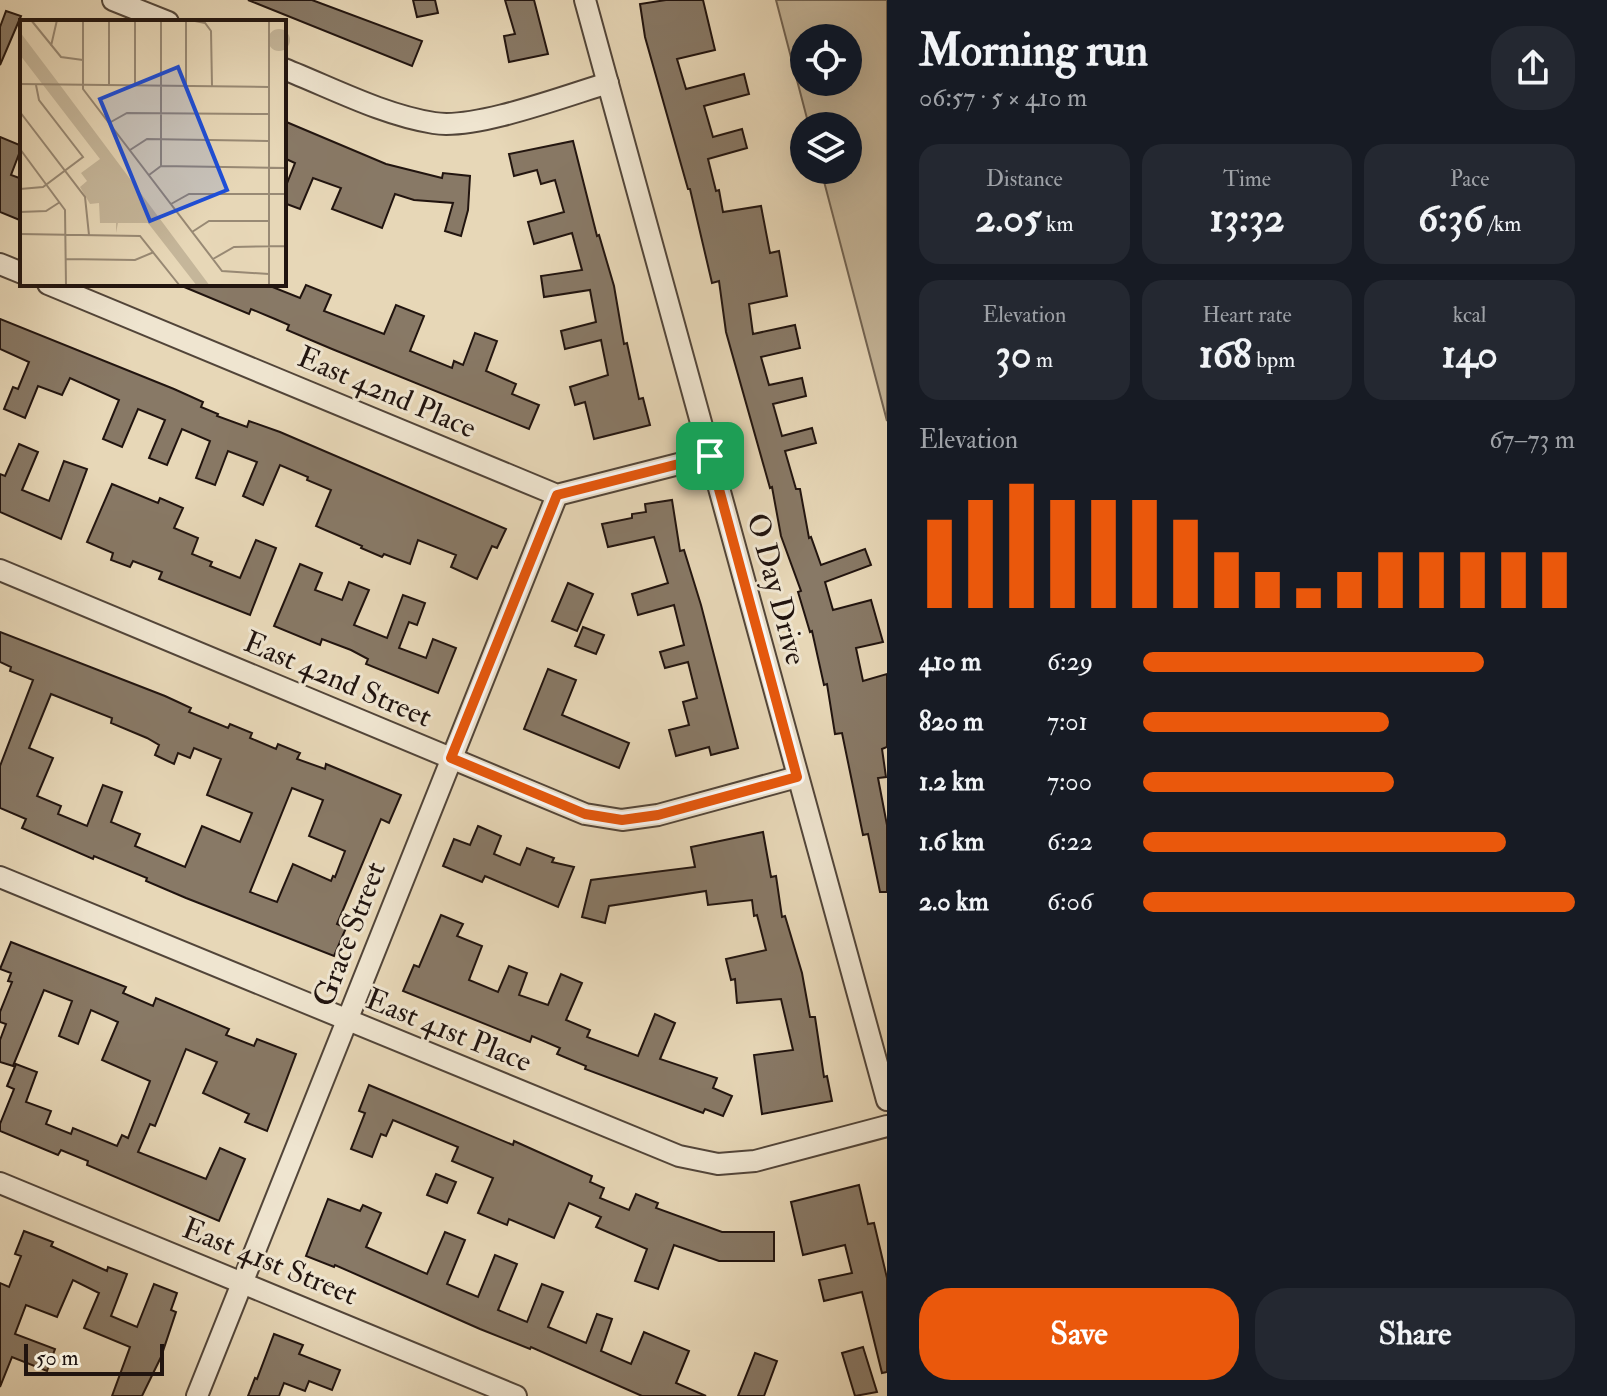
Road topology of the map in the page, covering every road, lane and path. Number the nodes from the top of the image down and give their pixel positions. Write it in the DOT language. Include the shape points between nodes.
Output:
graph roads {
  1 [pos="113,0"];
  2 [pos="585,0"];
  3 [pos="163,20"];
  4 [pos="286,70"];
  5 [pos="608,83"];
  6 [pos="0,264"];
  7 [pos="20,272"];
  8 [pos="53,286"];
  9 [pos="710,456"];
  10 [pos="557,495"];
  11 [pos="0,570"];
  12 [pos="451,758"];
  13 [pos="797,777"];
  14 [pos="0,877"];
  15 [pos="347,1021"];
  16 [pos="887,1100"];
  17 [pos="887,1126"];
  18 [pos="0,1183"];
  19 [pos="243,1282"];
  20 [pos="494,1392"];
  21 [pos="197,1396"];
  22 [pos="516,1396"];
  1 -- 3 [label="street"];
  2 -- 5 [label="street, O Day Drive"];
  4 -- 5 [label="street" via="437,124 476,121"];
  5 -- 9 [label="street, O Day Drive"];
  6 -- 7 [label="street"];
  8 -- 10 [label="street, East 42nd Place"];
  9 -- 10 [label="street"];
  9 -- 13 [label="street, O Day Drive"];
  10 -- 12 [label="street, Grace Street"];
  11 -- 12 [label="street, East 42nd Street"];
  12 -- 13 [label="street, East 42nd Street" via="585,814 622,820"];
  12 -- 15 [label="street, Grace Street"];
  13 -- 16 [label="street, O Day Drive"];
  14 -- 15 [label="street, East 41st Place"];
  15 -- 17 [label="street, East 41st Place" via="679,1156 718,1164 755,1161"];
  15 -- 19 [label="street, Grace Street"];
  18 -- 19 [label="street, East 41st Street"];
  19 -- 20 [label="street, East 41st Street"];
  19 -- 21 [label="street, Grace Street"];
  20 -- 22 [label="street, East 41st Street"];
}
